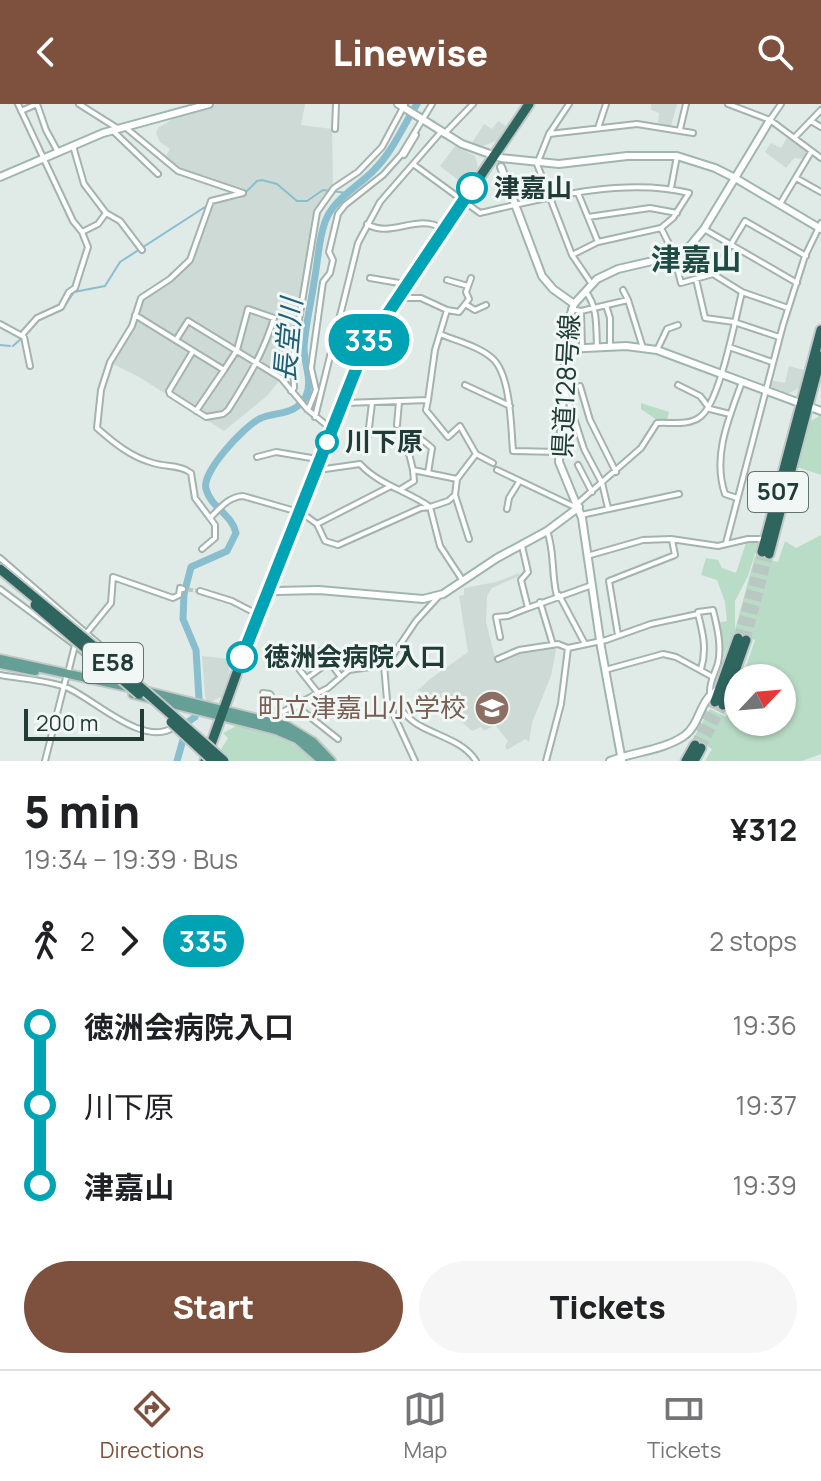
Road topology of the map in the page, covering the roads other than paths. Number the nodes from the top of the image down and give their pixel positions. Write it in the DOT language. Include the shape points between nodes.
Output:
graph roads {
  1 [pos="18,104"];
  2 [pos="37,104"];
  3 [pos="79,104"];
  4 [pos="209,104"];
  5 [pos="336,104"];
  6 [pos="432,104"];
  7 [pos="473,104"];
  8 [pos="529,104"];
  9 [pos="569,104"];
  10 [pos="606,104"];
  11 [pos="686,104"];
  12 [pos="731,104"];
  13 [pos="781,104"];
  14 [pos="403,106"];
  15 [pos="821,110"];
  16 [pos="21,111"];
  17 [pos="770,120"];
  18 [pos="422,121"];
  19 [pos="811,121"];
  20 [pos="821,127"];
  21 [pos="118,128"];
  22 [pos="598,128"];
  23 [pos="335,129"];
  24 [pos="680,130"];
  25 [pos="693,133"];
  26 [pos="442,134"];
  27 [pos="549,134"];
  28 [pos="795,137"];
  29 [pos="73,145"];
  30 [pos="58,152"];
  31 [pos="811,152"];
  32 [pos="493,156"];
  33 [pos="677,156"];
  34 [pos="43,158"];
  35 [pos="821,158"];
  36 [pos="413,164"];
  37 [pos="537,164"];
  38 [pos="501,167"];
  39 [pos="158,174"];
  40 [pos="0,177"];
  41 [pos="735,178"];
  42 [pos="796,178"];
  43 [pos="671,188"];
  44 [pos="821,192"];
  45 [pos="578,193"];
  46 [pos="548,197"];
  47 [pos="463,200"];
  48 [pos="780,204"];
  49 [pos="514,206"];
  50 [pos="106,213"];
  51 [pos="677,213"];
  52 [pos="588,217"];
  53 [pos="367,224"];
  54 [pos="820,226"];
  55 [pos="661,228"];
  56 [pos="443,229"];
  57 [pos="704,229"];
  58 [pos="82,232"];
  59 [pos="598,242"];
  60 [pos="730,244"];
  61 [pos="141,249"];
  62 [pos="572,255"];
  63 [pos="674,256"];
  64 [pos="806,256"];
  65 [pos="713,274"];
  66 [pos="370,278"];
  67 [pos="471,278"];
  68 [pos="696,279"];
  69 [pos="447,280"];
  70 [pos="591,283"];
  71 [pos="797,283"];
  72 [pos="405,284"];
  73 [pos="468,286"];
  74 [pos="623,290"];
  75 [pos="584,291"];
  76 [pos="742,292"];
  77 [pos="397,297"];
  78 [pos="628,300"];
  79 [pos="465,304"];
  80 [pos="486,305"];
  81 [pos="606,305"];
  82 [pos="573,307"];
  83 [pos="594,307"];
  84 [pos="788,308"];
  85 [pos="447,310"];
  86 [pos="581,311"];
  87 [pos="135,315"];
  88 [pos="734,322"];
  89 [pos="0,324"];
  90 [pos="678,325"];
  91 [pos="821,330"];
  92 [pos="440,334"];
  93 [pos="23,336"];
  94 [pos="779,337"];
  95 [pos="176,340"];
  96 [pos="597,347"];
  97 [pos="610,347"];
  98 [pos="729,347"];
  99 [pos="643,348"];
  100 [pos="565,349"];
  101 [pos="582,349"];
  102 [pos="237,350"];
  103 [pos="657,350"];
  104 [pos="193,351"];
  105 [pos="821,356"];
  106 [pos="772,362"];
  107 [pos="257,363"];
  108 [pos="30,366"];
  109 [pos="224,370"];
  110 [pos="721,374"];
  111 [pos="742,382"];
  112 [pos="465,385"];
  113 [pos="678,385"];
  114 [pos="580,386"];
  115 [pos="564,388"];
  116 [pos="292,391"];
  117 [pos="765,391"];
  118 [pos="428,400"];
  119 [pos="399,402"];
  120 [pos="342,403"];
  121 [pos="372,403"];
  122 [pos="804,405"];
  123 [pos="510,406"];
  124 [pos="709,406"];
  125 [pos="307,409"];
  126 [pos="821,411"];
  127 [pos="196,412"];
  128 [pos="730,414"];
  129 [pos="315,417"];
  130 [pos="397,425"];
  131 [pos="332,429"];
  132 [pos="368,436"];
  133 [pos="559,452"];
  134 [pos="476,454"];
  135 [pos="257,457"];
  136 [pos="320,460"];
  137 [pos="493,463"];
  138 [pos="578,465"];
  139 [pos="413,470"];
  140 [pos="497,470"];
  141 [pos="315,471"];
  142 [pos="616,472"];
  143 [pos="428,473"];
  144 [pos="457,479"];
  145 [pos="519,482"];
  146 [pos="602,483"];
  147 [pos="391,486"];
  148 [pos="400,489"];
  149 [pos="592,492"];
  150 [pos="679,494"];
  151 [pos="455,495"];
  152 [pos="737,498"];
  153 [pos="430,507"];
  154 [pos="579,508"];
  155 [pos="608,508"];
  156 [pos="507,509"];
  157 [pos="298,513"];
  158 [pos="210,518"];
  159 [pos="317,524"];
  160 [pos="547,531"];
  161 [pos="469,539"];
  162 [pos="765,539"];
  163 [pos="672,540"];
  164 [pos="726,543"];
  165 [pos="522,544"];
  166 [pos="202,549"];
  167 [pos="587,556"];
  168 [pos="0,558"];
  169 [pos="0,569"];
  170 [pos="0,577"];
  171 [pos="463,581"];
  172 [pos="592,585"];
  173 [pos="269,588"];
  174 [pos="0,589"];
  175 [pos="183,589"];
  176 [pos="200,591"];
  177 [pos="558,595"];
  178 [pos="438,597"];
  179 [pos="540,602"];
  180 [pos="528,608"];
  181 [pos="698,612"];
  182 [pos="258,614"];
  183 [pos="87,633"];
  184 [pos="618,636"];
  185 [pos="500,637"];
  186 [pos="600,641"];
  187 [pos="585,644"];
  188 [pos="75,645"];
  189 [pos="553,645"];
  190 [pos="568,648"];
  191 [pos="321,651"];
  192 [pos="498,659"];
  193 [pos="0,662"];
  194 [pos="329,662"];
  195 [pos="384,665"];
  196 [pos="299,669"];
  197 [pos="701,669"];
  198 [pos="605,670"];
  199 [pos="0,675"];
  200 [pos="711,676"];
  201 [pos="341,677"];
  202 [pos="307,678"];
  203 [pos="66,679"];
  204 [pos="263,693"];
  205 [pos="318,693"];
  206 [pos="716,700"];
  207 [pos="295,705"];
  208 [pos="187,706"];
  209 [pos="391,708"];
  210 [pos="280,712"];
  211 [pos="221,713"];
  212 [pos="268,720"];
  213 [pos="338,739"];
  214 [pos="622,759"];
  215 [pos="45,761"];
  216 [pos="205,761"];
  217 [pos="213,761"];
  218 [pos="224,761"];
  219 [pos="322,761"];
  220 [pos="331,761"];
  221 [pos="415,761"];
  222 [pos="476,761"];
  223 [pos="546,761"];
  224 [pos="610,761"];
  225 [pos="686,761"];
  226 [pos="694,761"];
  1 -- 16 [label="street"];
  2 -- 16 [label="street"];
  2 -- 30 [label="street"];
  3 -- 21 [label="street"];
  4 -- 21 [label="street"];
  5 -- 23 [label="street"];
  6 -- 18 [label="street"];
  7 -- 26 [label="street"];
  8 -- 32 [label="highway"];
  9 -- 27 [label="street"];
  10 -- 22 [label="street"];
  11 -- 24 [label="street"];
  12 -- 17 [label="street"];
  13 -- 17 [label="street"];
  14 -- 18 [label="street"];
  14 -- 116 [label="street" via="382,147 320,206 298,326 292,332"];
  15 -- 19 [label="street"];
  16 -- 34 [label="street"];
  17 -- 28 [label="street"];
  17 -- 41 [label="street"];
  18 -- 26 [label="street"];
  18 -- 125 [label="street" via="412,142 369,188 345,205 334,225 329,252 333,260 323,282 312,361 316,390"];
  19 -- 20 [label="street"];
  19 -- 28 [label="street"];
  21 -- 29 [label="street"];
  21 -- 39 [label="street"];
  21 -- 87 [label="street" via="178,171 243,193 209,204 190,260 146,293"];
  22 -- 24 [label="street" via="649,124"];
  22 -- 27 [label="street"];
  24 -- 25 [label="street"];
  26 -- 32 [label="street"];
  26 -- 36 [label="street"];
  27 -- 37 [label="street"];
  28 -- 31 [label="street"];
  29 -- 30 [label="street"];
  29 -- 50 [label="street" via="84,184"];
  30 -- 34 [label="street"];
  31 -- 35 [label="street"];
  31 -- 42 [label="street"];
  32 -- 37 [label="street"];
  32 -- 47 [label="highway"];
  33 -- 37 [label="street"];
  33 -- 41 [label="street"];
  33 -- 43 [label="street"];
  34 -- 40 [label="street"];
  34 -- 58 [label="street"];
  36 -- 47 [label="street"];
  36 -- 53 [label="street"];
  37 -- 46 [label="street"];
  38 -- 49 [label="street, 県道128号線"];
  41 -- 48 [label="street"];
  41 -- 57 [label="street"];
  42 -- 44 [label="street"];
  42 -- 48 [label="street"];
  43 -- 45 [label="street"];
  43 -- 51 [label="street" via="689,193"];
  45 -- 46 [label="street"];
  45 -- 52 [label="street"];
  46 -- 49 [label="street"];
  46 -- 62 [label="street"];
  47 -- 49 [label="street" via="480,213"];
  47 -- 56 [label="highway"];
  48 -- 54 [label="street"];
  49 -- 82 [label="street, 県道128号線" via="542,276"];
  50 -- 58 [label="street"];
  50 -- 61 [label="street" via="120,221"];
  51 -- 52 [label="street" via="641,208"];
  51 -- 55 [label="street"];
  52 -- 59 [label="street"];
  53 -- 56 [label="street" via="382,230 427,222"];
  53 -- 129 [label="street" via="352,260"];
  54 -- 64 [label="street"];
  55 -- 59 [label="street"];
  55 -- 63 [label="street"];
  56 -- 72 [label="highway"];
  57 -- 60 [label="street"];
  57 -- 63 [label="street"];
  58 -- 93 [label="street" via="88,247 75,288 61,307 37,318"];
  59 -- 62 [label="street"];
  60 -- 64 [label="street" via="745,221"];
  60 -- 65 [label="street"];
  60 -- 71 [label="street"];
  62 -- 70 [label="street"];
  63 -- 68 [label="street" via="681,283"];
  63 -- 70 [label="street" via="611,272"];
  64 -- 71 [label="street"];
  65 -- 68 [label="street"];
  65 -- 76 [label="street"];
  66 -- 72 [label="street"];
  67 -- 73 [label="street"];
  68 -- 88 [label="street" via="705,318"];
  69 -- 73 [label="street"];
  70 -- 75 [label="street"];
  71 -- 84 [label="street"];
  72 -- 77 [label="highway"];
  73 -- 79 [label="street"];
  74 -- 78 [label="street"];
  75 -- 82 [label="street"];
  75 -- 83 [label="street"];
  76 -- 84 [label="street"];
  76 -- 88 [label="street"];
  77 -- 85 [label="street" via="421,298"];
  77 -- 120 [label="highway" via="364,349"];
  78 -- 81 [label="street"];
  78 -- 99 [label="street"];
  79 -- 80 [label="street" via="475,310"];
  79 -- 85 [label="street" via="459,312"];
  81 -- 83 [label="street"];
  81 -- 97 [label="street"];
  82 -- 86 [label="street"];
  82 -- 100 [label="street, 県道128号線"];
  83 -- 86 [label="street"];
  83 -- 96 [label="street"];
  84 -- 94 [label="street"];
  85 -- 92 [label="street"];
  86 -- 101 [label="street"];
  87 -- 95 [label="street"];
  87 -- 158 [label="street" via="110,362 97,428 127,452 186,469 195,498"];
  88 -- 94 [label="street"];
  88 -- 98 [label="street"];
  89 -- 93 [label="street"];
  90 -- 103 [label="street" via="667,329"];
  91 -- 122 [label="highway, 507"];
  92 -- 118 [label="street"];
  92 -- 123 [label="street" via="496,362"];
  93 -- 108 [label="street"];
  94 -- 106 [label="street"];
  95 -- 102 [label="street" via="188,321"];
  95 -- 104 [label="street"];
  96 -- 97 [label="street"];
  96 -- 101 [label="street"];
  97 -- 99 [label="street"];
  98 -- 106 [label="street"];
  98 -- 110 [label="street"];
  99 -- 103 [label="street"];
  100 -- 101 [label="street"];
  100 -- 115 [label="street, 県道128号線"];
  102 -- 107 [label="street"];
  102 -- 107 [label="street" via="248,309 274,318"];
  102 -- 109 [label="street"];
  103 -- 110 [label="street"];
  104 -- 109 [label="street"];
  104 -- 127 [label="street" via="169,391"];
  105 -- 122 [label="highway, 507"];
  106 -- 117 [label="street"];
  107 -- 116 [label="street"];
  107 -- 127 [label="street" via="228,410 206,417"];
  109 -- 127 [label="street"];
  110 -- 111 [label="street"];
  110 -- 124 [label="street"];
  111 -- 117 [label="street"];
  111 -- 128 [label="street"];
  112 -- 123 [label="street"];
  113 -- 124 [label="street"];
  114 -- 142 [label="street"];
  115 -- 133 [label="street, 県道128号線"];
  115 -- 146 [label="street" via="584,449"];
  116 -- 125 [label="street"];
  117 -- 122 [label="street"];
  117 -- 152 [label="street"];
  118 -- 119 [label="street"];
  118 -- 134 [label="street" via="426,410 448,437 460,426"];
  119 -- 121 [label="street"];
  119 -- 130 [label="street"];
  120 -- 121 [label="street"];
  120 -- 131 [label="highway"];
  121 -- 132 [label="street"];
  122 -- 126 [label="street"];
  122 -- 162 [label="highway, 507"];
  122 -- 162 [label="highway, 507" via="765,553"];
  123 -- 133 [label="street" via="513,451"];
  124 -- 128 [label="street"];
  124 -- 142 [label="street" via="690,422 657,423 643,446"];
  125 -- 129 [label="street"];
  128 -- 152 [label="street" via="719,466 725,494"];
  129 -- 131 [label="street"];
  131 -- 136 [label="highway"];
  133 -- 154 [label="street, 県道128号線"];
  134 -- 137 [label="street"];
  134 -- 144 [label="street"];
  135 -- 136 [label="street" via="276,452"];
  136 -- 141 [label="highway"];
  138 -- 149 [label="street"];
  139 -- 143 [label="street"];
  139 -- 143 [label="street" via="408,449 411,439 421,439 432,448"];
  139 -- 148 [label="street" via="414,481"];
  140 -- 145 [label="street"];
  141 -- 147 [label="street" via="357,463"];
  141 -- 157 [label="highway"];
  142 -- 146 [label="street"];
  143 -- 144 [label="street"];
  144 -- 151 [label="street"];
  145 -- 154 [label="street"];
  145 -- 156 [label="street"];
  146 -- 149 [label="street"];
  146 -- 155 [label="street"];
  147 -- 148 [label="street"];
  147 -- 159 [label="street"];
  148 -- 153 [label="street"];
  149 -- 154 [label="street"];
  150 -- 155 [label="street"];
  151 -- 153 [label="street"];
  151 -- 161 [label="street"];
  152 -- 164 [label="street"];
  153 -- 159 [label="street" via="338,545 325,541"];
  153 -- 171 [label="street" via="440,546"];
  154 -- 155 [label="street"];
  154 -- 160 [label="street"];
  154 -- 167 [label="street, 県道128号線"];
  157 -- 158 [label="street" via="243,496 234,497"];
  157 -- 159 [label="street"];
  157 -- 173 [label="highway"];
  158 -- 166 [label="street" via="215,538"];
  160 -- 165 [label="street"];
  160 -- 177 [label="street"];
  162 -- 164 [label="street"];
  163 -- 164 [label="street"];
  163 -- 167 [label="street" via="643,540"];
  163 -- 184 [label="street" via="675,555 609,581"];
  165 -- 171 [label="street"];
  165 -- 180 [label="street" via="528,572 521,580"];
  167 -- 172 [label="street, 県道128号線"];
  168 -- 183 [label="street"];
  169 -- 218 [label="highway, E58, bridge"];
  170 -- 217 [label="highway, E58, bridge"];
  171 -- 178 [label="street"];
  172 -- 177 [label="street"];
  172 -- 186 [label="street, 県道128号線"];
  173 -- 178 [label="street"];
  173 -- 182 [label="highway"];
  174 -- 188 [label="street"];
  175 -- 183 [label="street" via="173,598 113,577 111,603"];
  176 -- 182 [label="street"];
  177 -- 179 [label="street"];
  177 -- 187 [label="street"];
  178 -- 195 [label="street"];
  179 -- 180 [label="street"];
  179 -- 189 [label="street"];
  180 -- 185 [label="street" via="496,617"];
  181 -- 200 [label="street" via="713,610 718,632 718,663"];
  182 -- 211 [label="highway"];
  183 -- 188 [label="street"];
  183 -- 188 [label="street" via="132,673 108,674"];
  184 -- 186 [label="street"];
  184 -- 197 [label="street" via="698,614 705,655"];
  186 -- 187 [label="street"];
  186 -- 198 [label="street, 県道128号線"];
  187 -- 190 [label="street"];
  188 -- 203 [label="street"];
  189 -- 190 [label="street"];
  189 -- 192 [label="street"];
  190 -- 223 [label="street"];
  191 -- 194 [label="street"];
  193 -- 203 [label="main road"];
  194 -- 201 [label="street"];
  194 -- 202 [label="street"];
  195 -- 201 [label="street" via="349,670"];
  195 -- 209 [label="street"];
  196 -- 202 [label="street"];
  197 -- 198 [label="street" via="659,654"];
  197 -- 200 [label="street"];
  198 -- 214 [label="street, 県道128号線"];
  199 -- 203 [label="street"];
  200 -- 206 [label="street"];
  201 -- 205 [label="street"];
  202 -- 205 [label="street"];
  203 -- 208 [label="main road"];
  203 -- 208 [label="street" via="147,732 171,729"];
  203 -- 215 [label="street"];
  204 -- 210 [label="street" via="270,694"];
  205 -- 207 [label="street"];
  206 -- 206 [label="highway" via="721,688 742,639"];
  206 -- 214 [label="street" via="683,736"];
  207 -- 210 [label="street"];
  207 -- 213 [label="street"];
  208 -- 211 [label="main road"];
  209 -- 221 [label="street"];
  209 -- 222 [label="street" via="398,707"];
  210 -- 212 [label="street"];
  211 -- 212 [label="main road"];
  211 -- 216 [label="highway"];
  211 -- 219 [label="main road" via="287,734"];
  212 -- 220 [label="main road" via="307,737"];
  214 -- 224 [label="street"];
  225 -- 226 [label="highway" via="698,747"];
}
